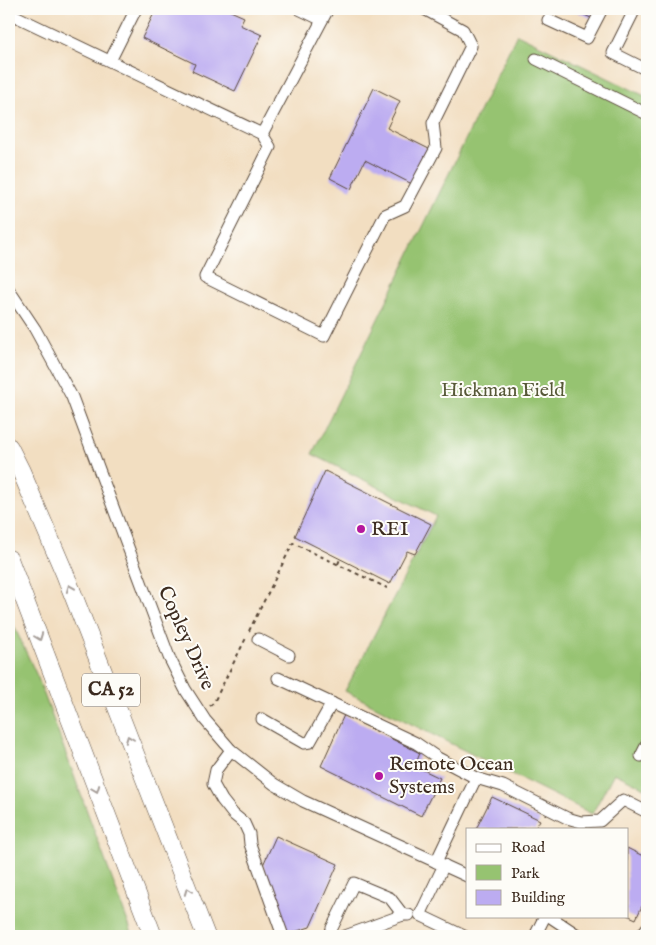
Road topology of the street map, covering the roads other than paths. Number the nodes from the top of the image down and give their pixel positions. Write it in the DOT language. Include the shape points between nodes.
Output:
graph roads {
  1 [pos="122,9"];
  2 [pos="299,9"];
  3 [pos="328,9"];
  4 [pos="424,9"];
  5 [pos="602,9"];
  6 [pos="635,9"];
  7 [pos="134,12"];
  8 [pos="9,13"];
  9 [pos="322,20"];
  10 [pos="548,20"];
  11 [pos="536,60"];
  12 [pos="110,61"];
  13 [pos="647,69"];
  14 [pos="647,114"];
  15 [pos="262,134"];
  16 [pos="9,290"];
  17 [pos="9,447"];
  18 [pos="9,559"];
  19 [pos="258,639"];
  20 [pos="289,655"];
  21 [pos="278,678"];
  22 [pos="332,703"];
  23 [pos="262,719"];
  24 [pos="647,744"];
  25 [pos="231,750"];
  26 [pos="641,756"];
  27 [pos="476,778"];
  28 [pos="647,812"];
  29 [pos="565,823"];
  30 [pos="440,864"];
  31 [pos="466,876"];
  32 [pos="403,915"];
  33 [pos="420,915"];
  34 [pos="546,918"];
  35 [pos="550,918"];
  36 [pos="647,928"];
  37 [pos="153,936"];
  38 [pos="206,936"];
  39 [pos="282,936"];
  40 [pos="330,936"];
  41 [pos="345,936"];
  42 [pos="464,936"];
  43 [pos="535,936"];
  44 [pos="579,936"];
  45 [pos="641,936"];
  1 -- 7 [label="street"];
  2 -- 9 [label="street"];
  3 -- 9 [label="street"];
  4 -- 15 [label="street" via="463,30 470,46 433,123 436,148 405,206 385,216 324,336 205,277 270,147"];
  5 -- 10 [label="street" via="587,38"];
  6 -- 13 [label="street" via="613,53"];
  7 -- 12 [label="street"];
  8 -- 12 [label="street"];
  9 -- 15 [label="street"];
  11 -- 14 [label="street"];
  12 -- 15 [label="street"];
  16 -- 25 [label="street, Copley Drive" via="35,328 72,397 169,657 201,715"];
  38 -- 17 [label="highway, CA 52, one-way" via="65,574"];
  18 -- 37 [label="highway, CA 52, one-way"];
  19 -- 20 [label="street"];
  21 -- 22 [label="street"];
  22 -- 23 [label="street" via="310,742 304,742"];
  22 -- 27 [label="street" via="416,743"];
  24 -- 26 [label="street"];
  25 -- 30 [label="street, Copley Drive" via="274,784 302,800"];
  25 -- 39 [label="street" via="216,770 214,784 222,800 244,823 249,834"];
  27 -- 29 [label="street" via="503,786"];
  27 -- 30 [label="street"];
  28 -- 29 [label="street" via="623,800 600,821"];
  30 -- 31 [label="street, Copley Drive"];
  30 -- 33 [label="street"];
  32 -- 33 [label="street"];
  32 -- 40 [label="street" via="390,898 354,883"];
  32 -- 41 [label="street"];
  33 -- 42 [label="street"];
  34 -- 43 [label="street"];
  35 -- 44 [label="street"];
  36 -- 45 [label="street"];
}
